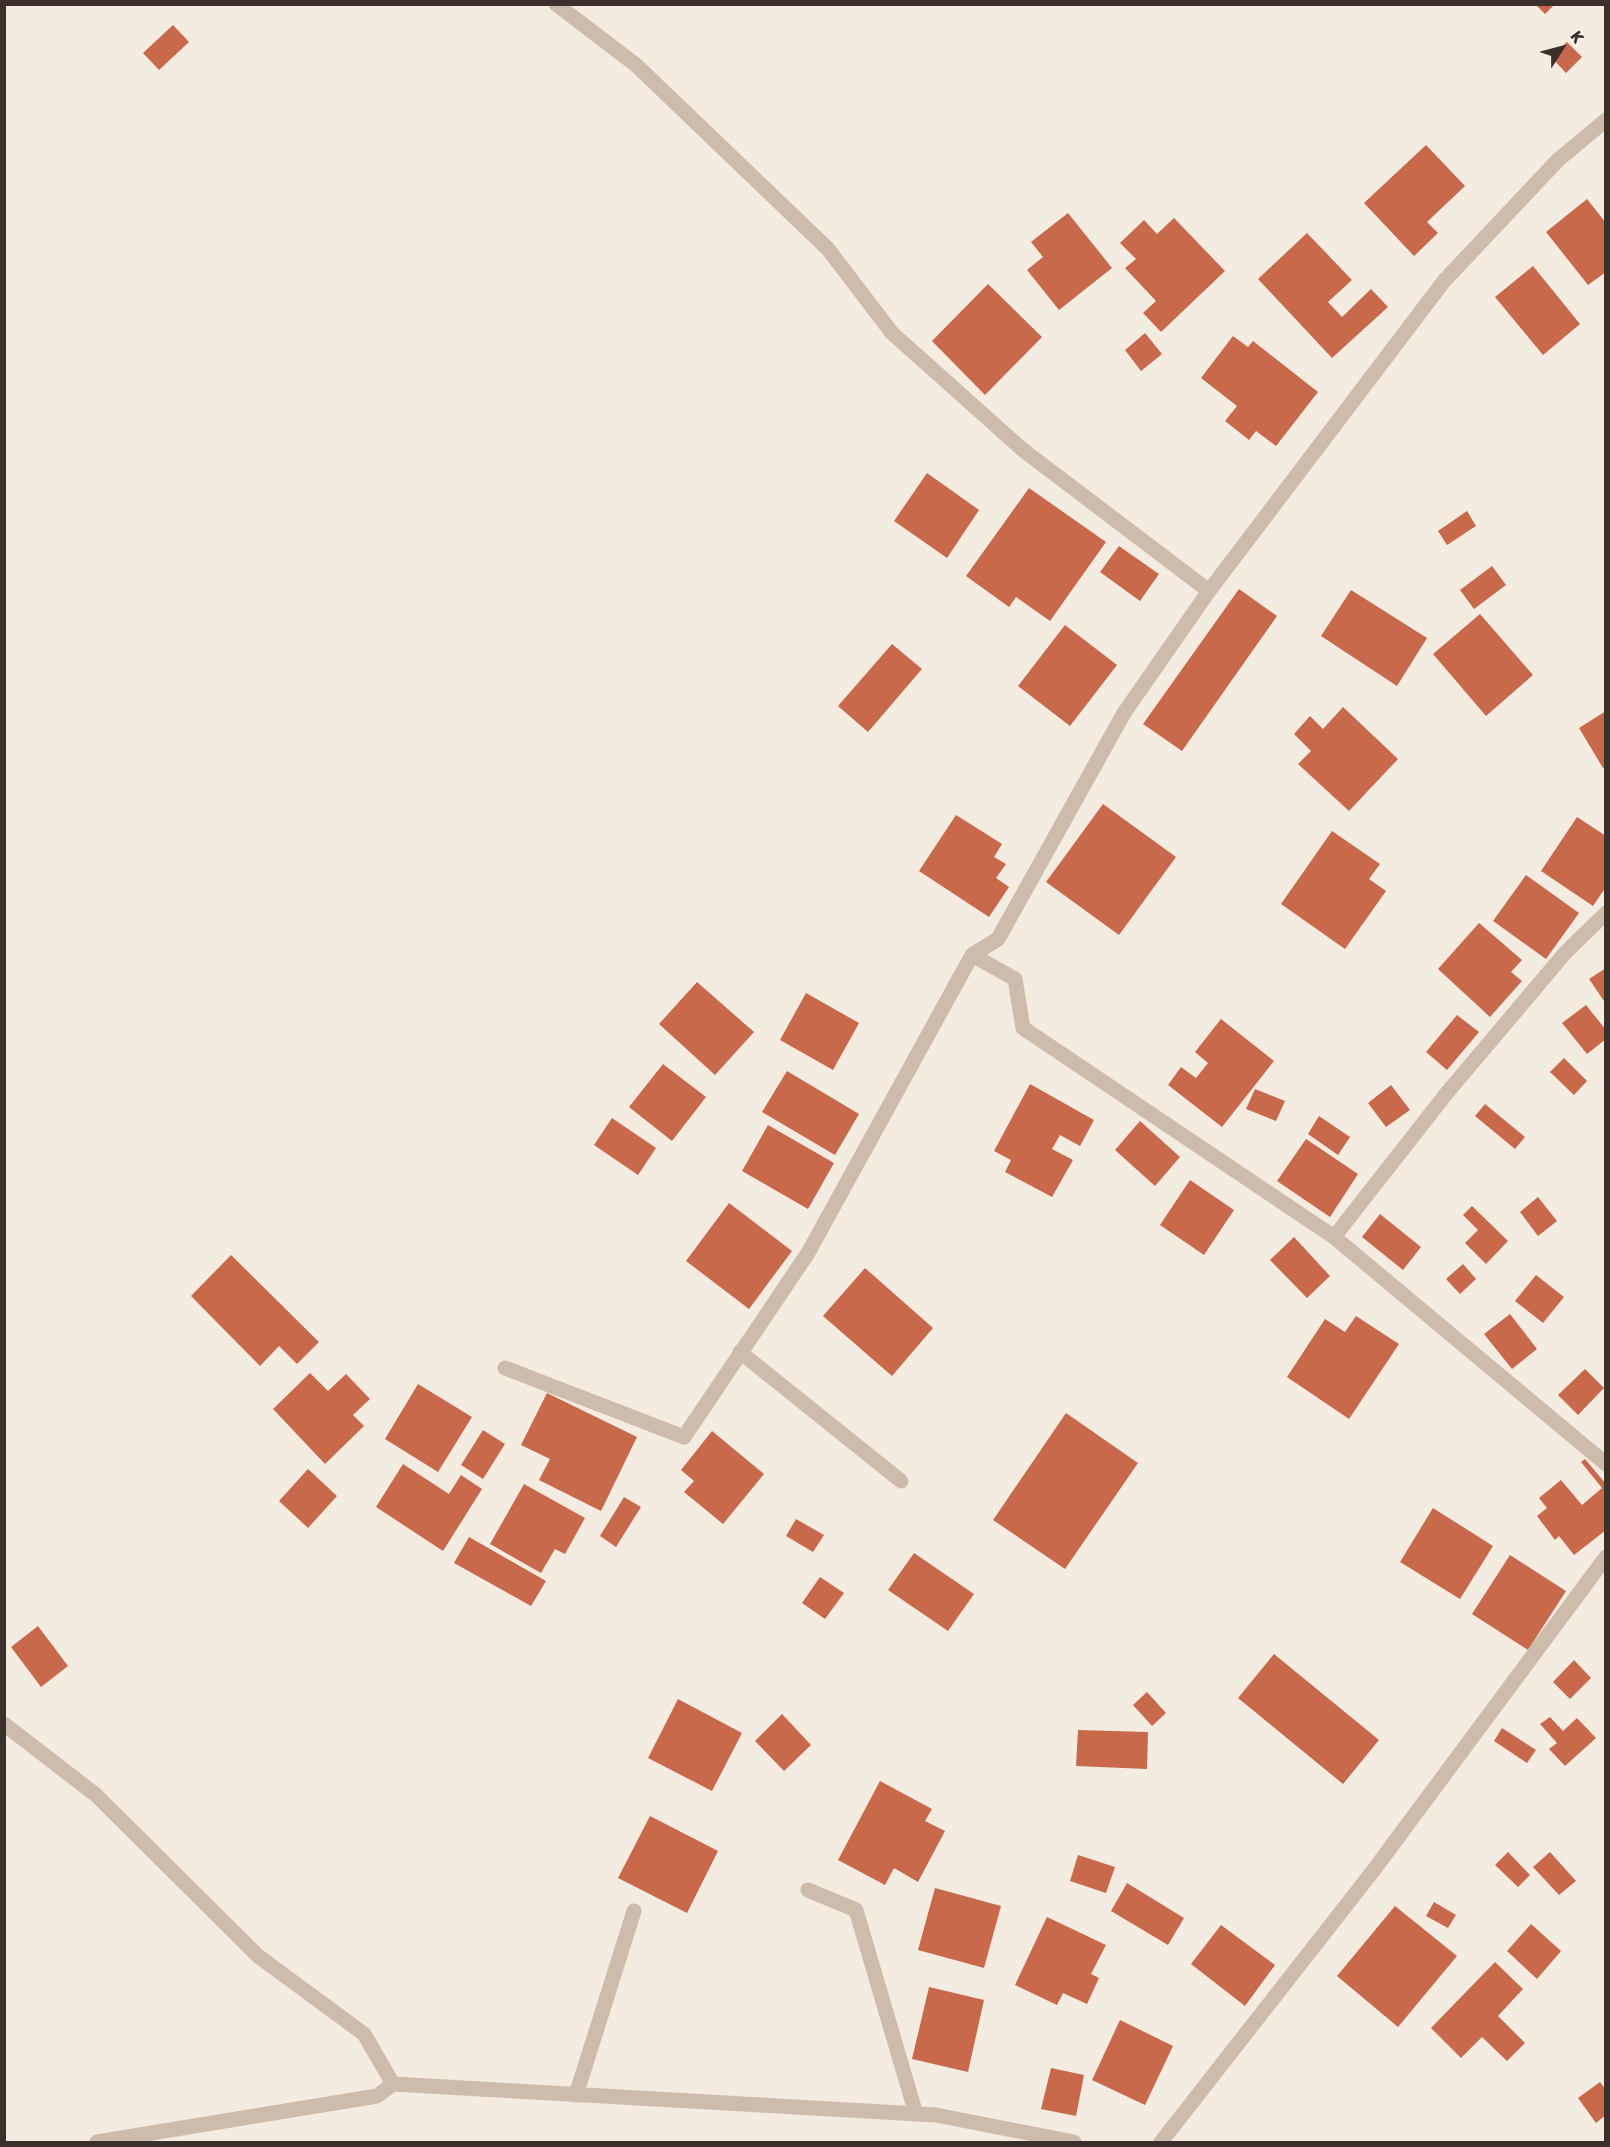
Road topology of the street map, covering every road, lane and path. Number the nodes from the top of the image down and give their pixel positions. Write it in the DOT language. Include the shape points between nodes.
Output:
graph roads {
  1 [pos="556,4"];
  2 [pos="1605,120"];
  3 [pos="1209,591"];
  4 [pos="1605,913"];
  5 [pos="972,955"];
  6 [pos="1334,1237"];
  7 [pos="741,1352"];
  8 [pos="505,1368"];
  9 [pos="1605,1464"];
  10 [pos="901,1481"];
  11 [pos="1605,1557"];
  12 [pos="4,1724"];
  13 [pos="808,1890"];
  14 [pos="634,1911"];
  15 [pos="393,2084"];
  16 [pos="576,2095"];
  17 [pos="916,2114"];
  18 [pos="97,2142"];
  19 [pos="1074,2142"];
  20 [pos="1161,2142"];
  1 -- 3 [label="street" via="636,64 828,249 892,333 1023,450"];
  2 -- 3 [label="street" via="1558,160 1444,281"];
  3 -- 5 [label="street" via="1124,713 998,939"];
  4 -- 6 [label="street" via="1565,953 1453,1085"];
  5 -- 6 [label="street" via="1015,979 1023,1028"];
  5 -- 7 [label="street" via="808,1253"];
  6 -- 9 [label="street"];
  7 -- 8 [label="street" via="684,1437"];
  7 -- 10 [label="street"];
  11 -- 20 [label="street" via="1373,1871"];
  12 -- 15 [label="street" via="96,1795 258,1956 364,2034"];
  13 -- 17 [label="street" via="856,1910"];
  14 -- 16 [label="street"];
  15 -- 16 [label="street"];
  15 -- 18 [label="street" via="377,2097"];
  16 -- 17 [label="street"];
  17 -- 19 [label="street"];
}
